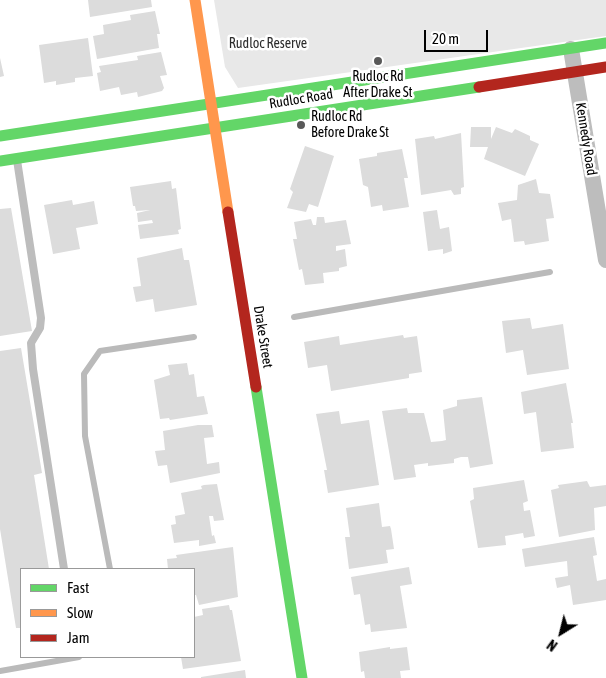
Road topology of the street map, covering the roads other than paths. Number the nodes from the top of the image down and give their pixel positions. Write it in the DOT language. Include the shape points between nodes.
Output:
graph roads {
  1 [pos="195,0"];
  2 [pos="606,43"];
  3 [pos="571,49"];
  4 [pos="606,67"];
  5 [pos="575,72"];
  6 [pos="210,102"];
  7 [pos="215,128"];
  8 [pos="0,136"];
  9 [pos="16,158"];
  10 [pos="0,161"];
  11 [pos="606,260"];
  12 [pos="64,568"];
  13 [pos="302,678"];
  1 -- 6 [label="main road, Drake Street"];
  2 -- 3 [label="main road, Rudloc Road"];
  3 -- 5 [label="street, Kennedy Road"];
  3 -- 6 [label="main road, Rudloc Road"];
  4 -- 5 [label="main road, Rudloc Road"];
  5 -- 7 [label="main road, Rudloc Road"];
  5 -- 11 [label="street, Kennedy Road"];
  6 -- 7 [label="main road, Drake Street"];
  6 -- 8 [label="main road, Rudloc Road"];
  7 -- 9 [label="main road, Rudloc Road"];
  7 -- 13 [label="main road, Drake Street"];
  9 -- 10 [label="main road, Rudloc Road"];
  9 -- 12 [label="lane" via="42,318 31,343 33,369"];
}
